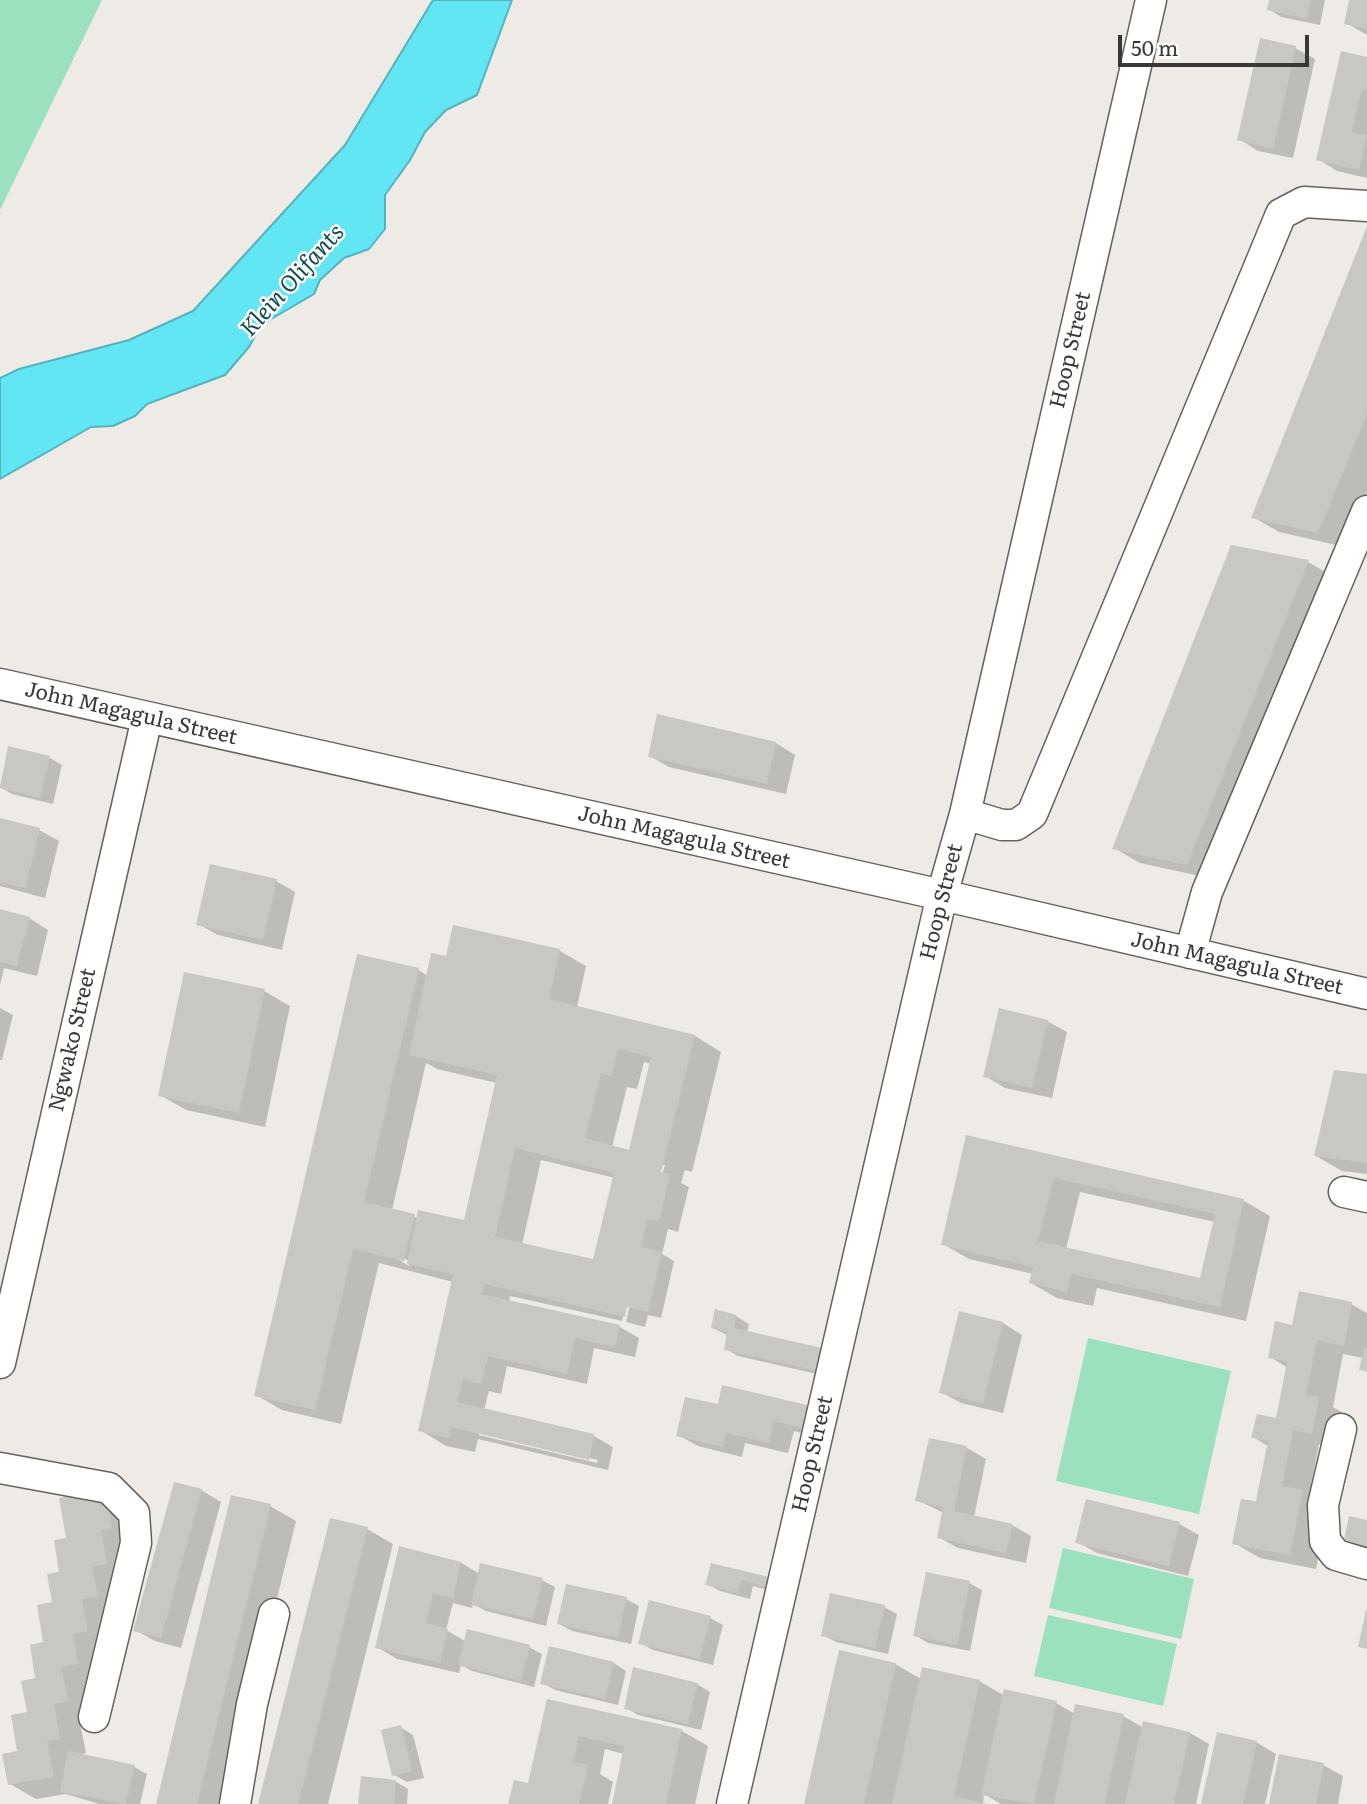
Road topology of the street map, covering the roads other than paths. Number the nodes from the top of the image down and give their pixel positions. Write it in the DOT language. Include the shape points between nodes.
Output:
graph roads {
  1 [pos="1151,0"];
  2 [pos="1367,206"];
  3 [pos="1367,512"];
  4 [pos="0,684"];
  5 [pos="147,718"];
  6 [pos="965,814"];
  7 [pos="942,895"];
  8 [pos="1190,953"];
  9 [pos="1367,994"];
  10 [pos="0,1363"];
  11 [pos="1341,1429"];
  12 [pos="0,1468"];
  13 [pos="1367,1564"];
  14 [pos="274,1614"];
  15 [pos="94,1717"];
  16 [pos="235,1804"];
  17 [pos="732,1804"];
  1 -- 6 [label="street, Hoop Street"];
  2 -- 6 [label="street" via="1304,202 1281,214 1031,814 1016,825 1002,825"];
  3 -- 8 [label="street" via="1207,892"];
  4 -- 5 [label="street, John Magagula Street"];
  5 -- 7 [label="street, John Magagula Street"];
  5 -- 10 [label="street, Ngwako Street"];
  6 -- 7 [label="street, Hoop Street"];
  7 -- 8 [label="street, John Magagula Street"];
  7 -- 17 [label="street, Hoop Street"];
  8 -- 9 [label="street, John Magagula Street"];
  11 -- 13 [label="street" via="1323,1505 1325,1541 1336,1555"];
  12 -- 15 [label="street" via="109,1488 134,1513 136,1543"];
  14 -- 16 [label="street"];
}
